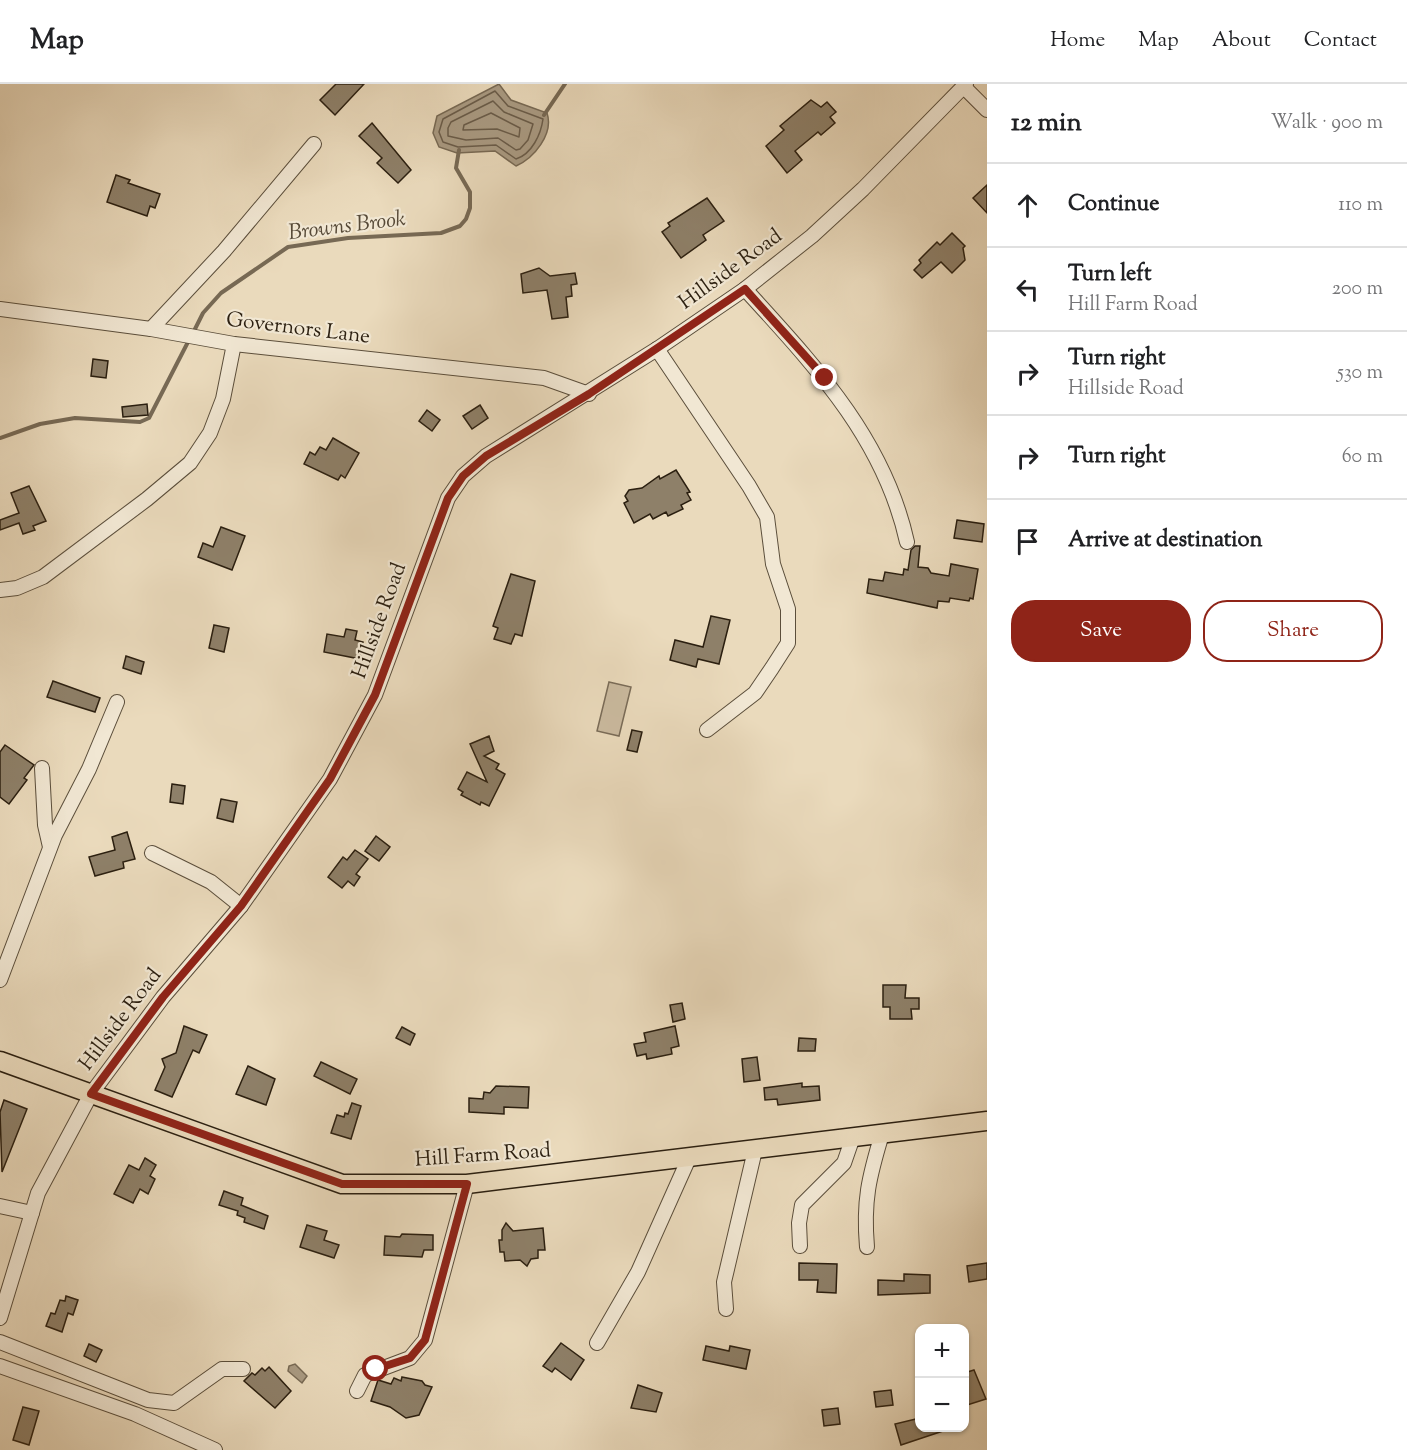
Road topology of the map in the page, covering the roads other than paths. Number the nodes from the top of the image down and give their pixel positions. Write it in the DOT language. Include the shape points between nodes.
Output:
graph roads {
  1 [pos="965,85"];
  2 [pos="987,110"];
  3 [pos="314,144"];
  4 [pos="745,289"];
  5 [pos="0,309"];
  6 [pos="151,329"];
  7 [pos="234,344"];
  8 [pos="657,349"];
  9 [pos="589,394"];
  10 [pos="906,542"];
  11 [pos="0,590"];
  12 [pos="117,702"];
  13 [pos="707,730"];
  14 [pos="42,768"];
  15 [pos="50,847"];
  16 [pos="152,853"];
  17 [pos="241,906"];
  18 [pos="0,980"];
  19 [pos="0,1061"];
  20 [pos="91,1094"];
  21 [pos="987,1121"];
  22 [pos="882,1134"];
  23 [pos="853,1137"];
  24 [pos="755,1150"];
  25 [pos="689,1158"];
  26 [pos="467,1184"];
  27 [pos="0,1206"];
  28 [pos="32,1213"];
  29 [pos="800,1246"];
  30 [pos="867,1247"];
  31 [pos="726,1309"];
  32 [pos="0,1318"];
  33 [pos="0,1342"];
  34 [pos="597,1343"];
  35 [pos="0,1366"];
  36 [pos="243,1369"];
  37 [pos="357,1391"];
  38 [pos="215,1450"];
  1 -- 2 [label="street"];
  1 -- 4 [label="street, Hillside Road" via="814,234"];
  3 -- 6 [label="street" via="224,251"];
  4 -- 8 [label="street, Hillside Road"];
  4 -- 10 [label="street" via="825,378 873,449 900,513"];
  5 -- 6 [label="street, Governors Lane"];
  6 -- 7 [label="street, Governors Lane"];
  7 -- 9 [label="street, Governors Lane" via="544,378"];
  7 -- 11 [label="street" via="223,399 210,433 190,463 43,577 17,588"];
  8 -- 9 [label="street, Hillside Road"];
  8 -- 13 [label="street" via="767,517 773,564 788,609 788,643 772,668 755,693"];
  9 -- 17 [label="street, Hillside Road" via="486,456 463,476 448,498 375,695 330,779"];
  12 -- 15 [label="street"];
  14 -- 15 [label="street"];
  15 -- 18 [label="street"];
  16 -- 17 [label="street" via="211,882"];
  17 -- 20 [label="street, Hillside Road" via="163,997"];
  19 -- 20 [label="main road, Hill Farm Road"];
  20 -- 26 [label="main road, Hill Farm Road" via="342,1184"];
  20 -- 28 [label="street, Hillside Road" via="38,1193"];
  21 -- 22 [label="main road, Hill Farm Road"];
  22 -- 23 [label="main road, Hill Farm Road"];
  22 -- 30 [label="street" via="867,1185"];
  23 -- 24 [label="main road, Hill Farm Road"];
  23 -- 29 [label="street" via="844,1163 802,1204"];
  24 -- 25 [label="main road, Hill Farm Road"];
  24 -- 31 [label="street" via="724,1282"];
  25 -- 26 [label="main road, Hill Farm Road"];
  25 -- 34 [label="street" via="638,1272"];
  26 -- 37 [label="street" via="425,1340 410,1358 365,1375"];
  27 -- 28 [label="street"];
  28 -- 32 [label="street, Hillside Road"];
  33 -- 36 [label="street" via="147,1400 174,1403 222,1369"];
  35 -- 38 [label="street" via="135,1414"];
}
